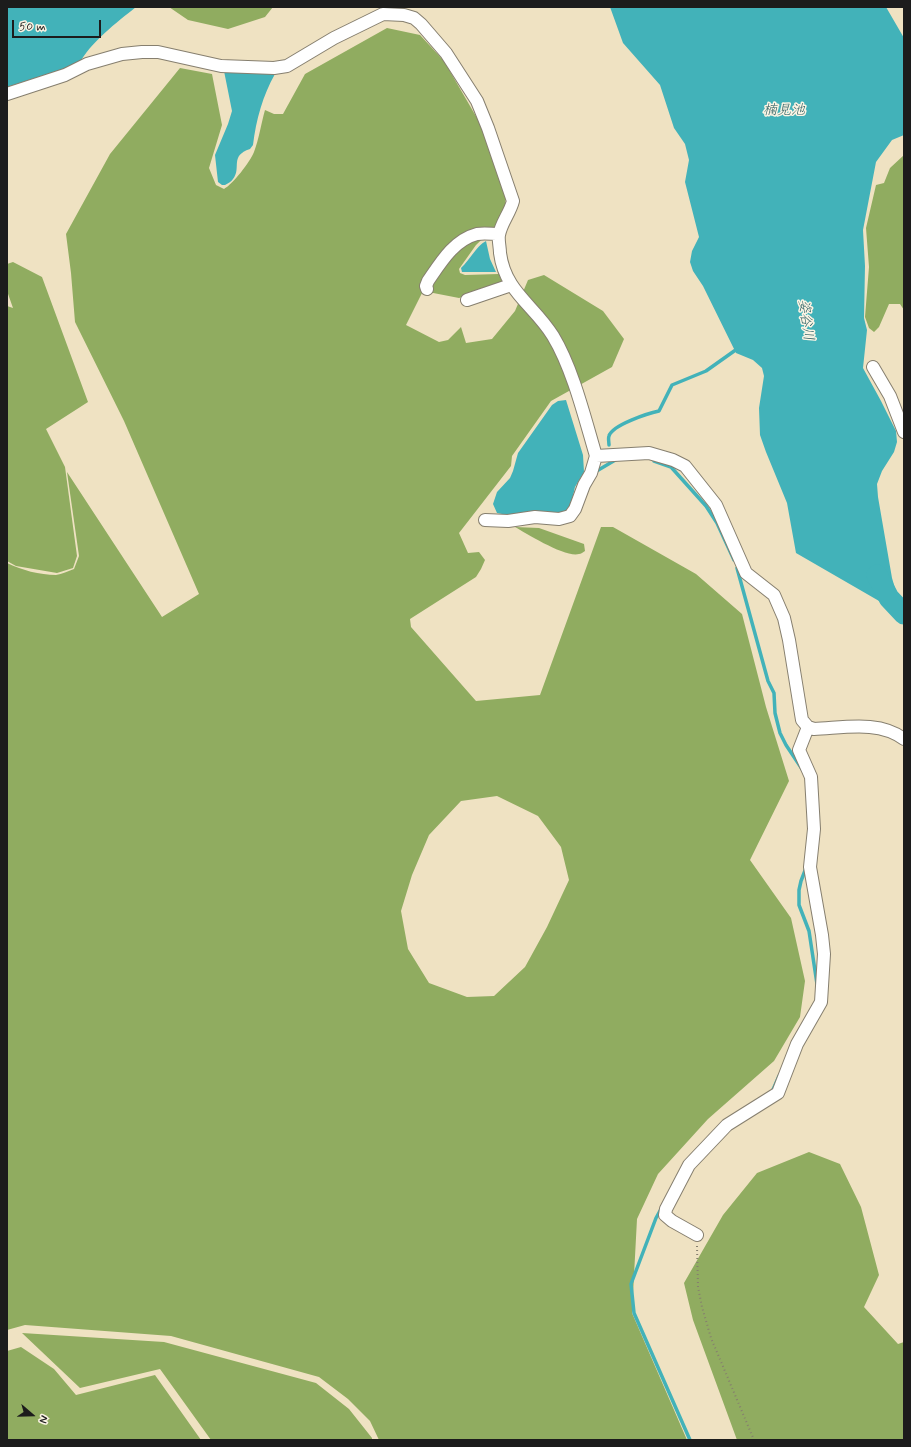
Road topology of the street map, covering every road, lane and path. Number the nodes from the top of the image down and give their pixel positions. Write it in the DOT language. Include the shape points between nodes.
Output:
graph roads {
  1 [pos="7,94"];
  2 [pos="499,234"];
  3 [pos="511,285"];
  4 [pos="427,289"];
  5 [pos="467,300"];
  6 [pos="873,368"];
  7 [pos="904,432"];
  8 [pos="596,456"];
  9 [pos="485,520"];
  10 [pos="808,727"];
  11 [pos="904,739"];
  12 [pos="697,1235"];
  13 [pos="754,1440"];
  1 -- 2 [label="street" via="65,75 87,64 122,54 158,52 221,66 287,66 334,38 383,14 404,14 421,24 446,53 486,121 513,201"];
  2 -- 3 [label="street" via="501,260"];
  2 -- 4 [label="street" via="478,234 449,250 428,281"];
  3 -- 5 [label="street"];
  3 -- 8 [label="street" via="553,336 566,363"];
  6 -- 7 [label="street" via="890,396"];
  8 -- 9 [label="street" via="570,516 559,519 535,517 508,521"];
  8 -- 10 [label="street" via="649,453 673,460 685,466 716,505 746,573 774,595 784,618 790,640 802,720"];
  10 -- 11 [label="street" via="814,730 860,727 883,729"];
  10 -- 12 [label="street" via="799,750 811,777 814,829 810,867 824,954 822,1002 797,1044 778,1093 727,1125 689,1165 665,1215"];
  12 -- 13 [label="path" via="698,1287 702,1307 711,1338"];
}
